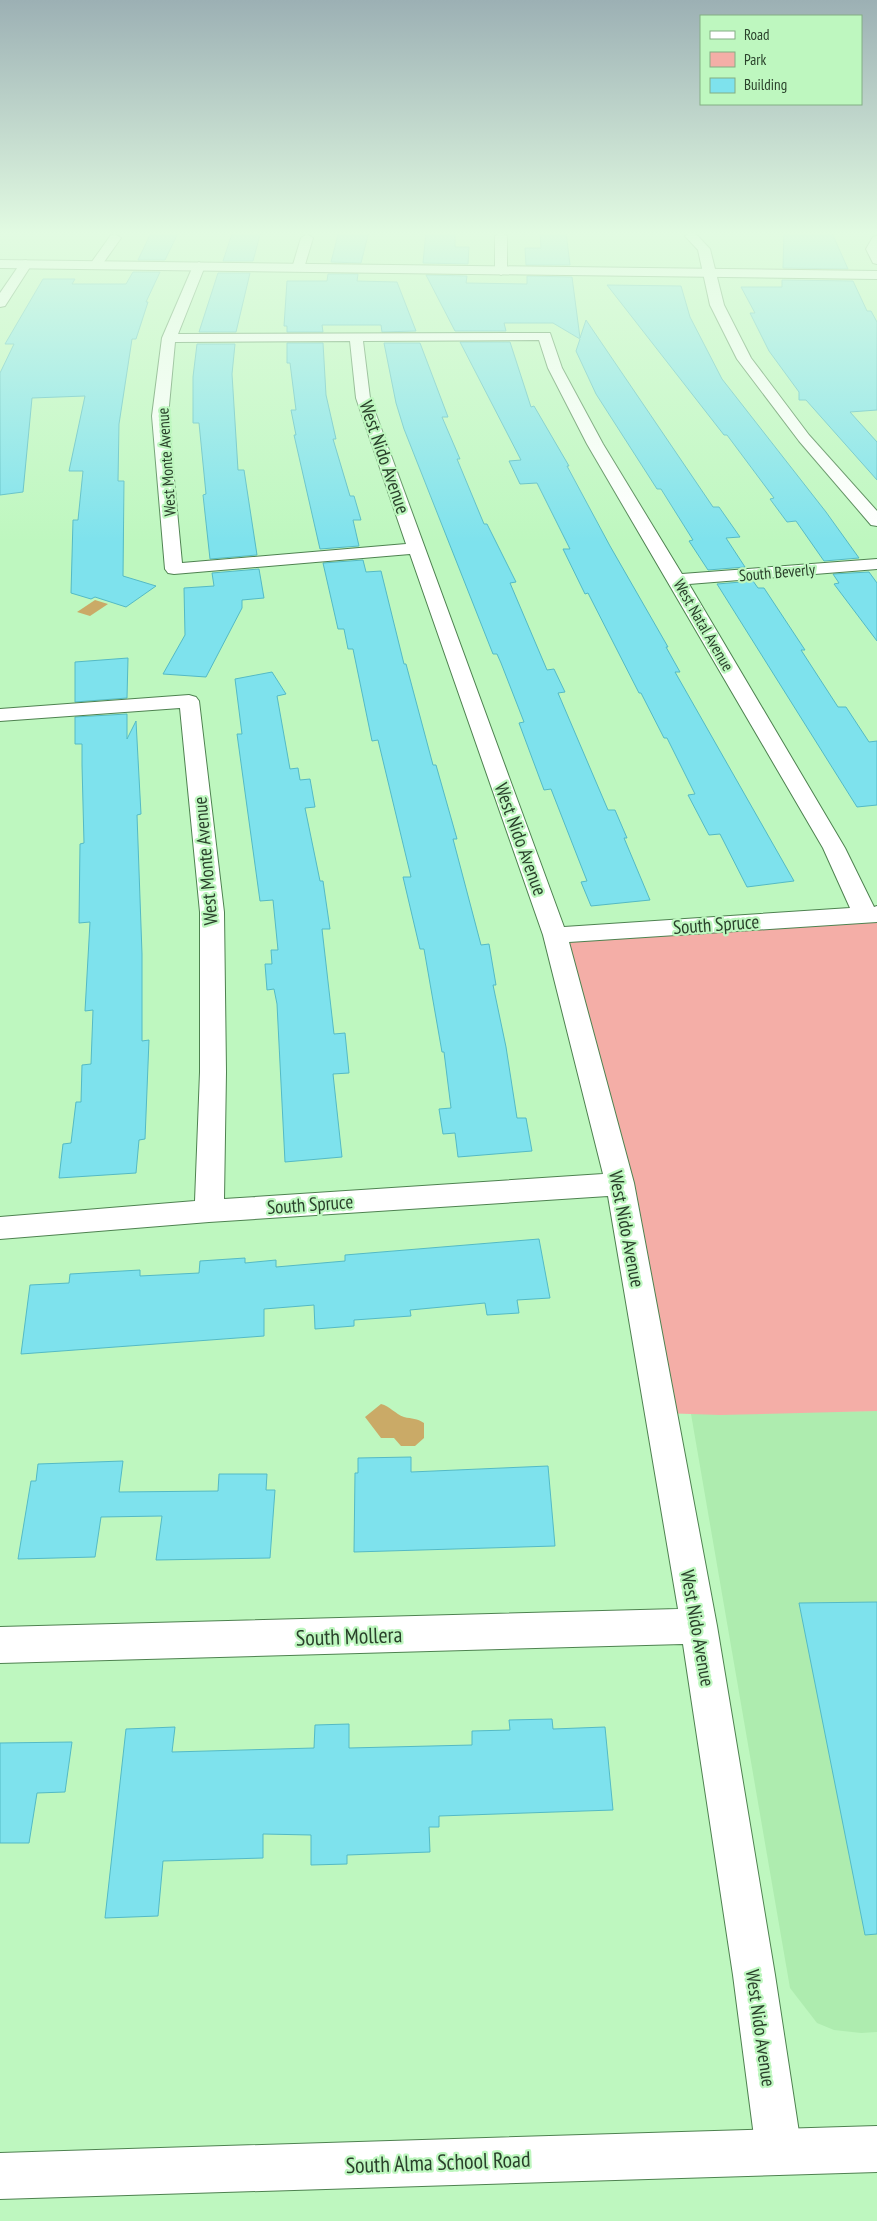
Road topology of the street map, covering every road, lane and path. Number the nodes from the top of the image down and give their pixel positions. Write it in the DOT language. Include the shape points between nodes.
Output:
graph roads {
  1 [pos="170,335"];
  2 [pos="732,335"];
  3 [pos="356,336"];
  4 [pos="169,338"];
  5 [pos="877,521"];
  6 [pos="417,548"];
  7 [pos="877,564"];
  8 [pos="677,580"];
  9 [pos="0,715"];
  10 [pos="871,914"];
  11 [pos="555,936"];
  12 [pos="620,1184"];
  13 [pos="209,1211"];
  14 [pos="0,1228"];
  15 [pos="699,1626"];
  16 [pos="0,1645"];
  17 [pos="877,2149"];
  18 [pos="779,2152"];
  19 [pos="0,2176"];
  1 -- 4 [label="street, West Monte Avenue"];
  2 -- 5 [label="street" via="744,358 804,438"];
  3 -- 4 [label="street"];
  3 -- 6 [label="street, West Nido Avenue" via="363,398"];
  3 -- 8 [label="street, West Natal Avenue" via="545,336 555,368 595,444"];
  4 -- 6 [label="street, West Monte Avenue" via="160,416 174,569"];
  6 -- 11 [label="street, West Nido Avenue"];
  7 -- 8 [label="street, South Beverly"];
  8 -- 10 [label="street, West Natal Avenue"];
  9 -- 13 [label="street, West Monte Avenue" via="189,701 212,912 212,1185"];
  10 -- 11 [label="street, South Spruce"];
  11 -- 12 [label="street, West Nido Avenue"];
  12 -- 13 [label="street, South Spruce"];
  12 -- 15 [label="street, West Nido Avenue"];
  13 -- 14 [label="street, South Spruce"];
  15 -- 16 [label="street, South Mollera"];
  15 -- 18 [label="street, West Nido Avenue"];
  17 -- 18 [label="street, South Alma School Road"];
  18 -- 19 [label="street, South Alma School Road"];
}
